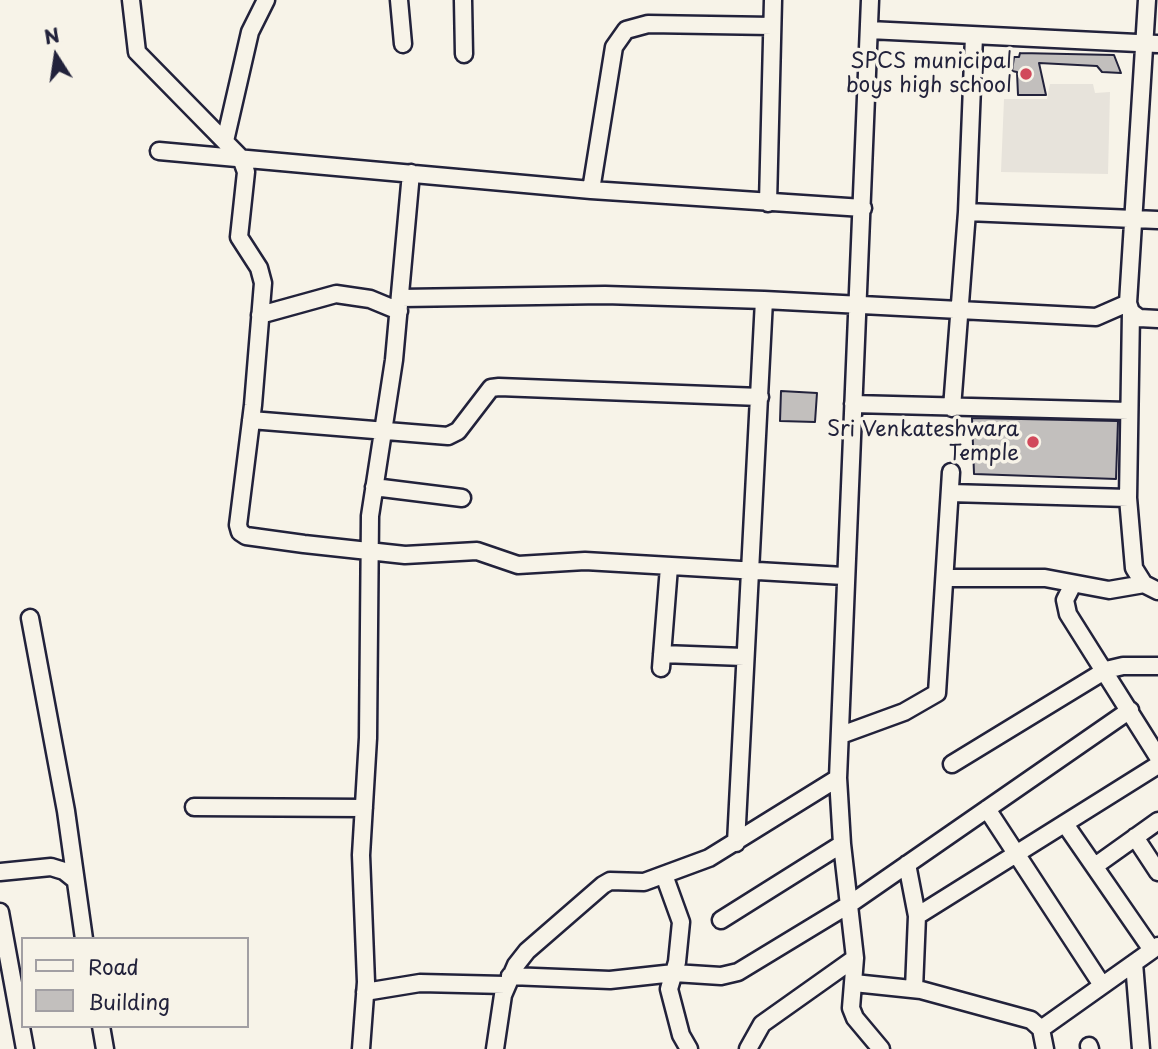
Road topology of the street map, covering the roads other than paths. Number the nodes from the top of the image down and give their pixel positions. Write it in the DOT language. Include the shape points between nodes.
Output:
graph roads {
  1 [pos="131,0"];
  2 [pos="266,0"];
  3 [pos="399,0"];
  4 [pos="463,0"];
  5 [pos="773,0"];
  6 [pos="870,0"];
  7 [pos="1147,0"];
  8 [pos="772,26"];
  9 [pos="869,30"];
  10 [pos="974,36"];
  11 [pos="403,44"];
  12 [pos="1151,44"];
  13 [pos="464,54"];
  14 [pos="225,141"];
  15 [pos="159,151"];
  16 [pos="242,158"];
  17 [pos="411,173"];
  18 [pos="592,190"];
  19 [pos="768,202"];
  20 [pos="863,208"];
  21 [pos="967,212"];
  22 [pos="1133,220"];
  23 [pos="1158,220"];
  24 [pos="764,300"];
  25 [pos="400,304"];
  26 [pos="858,305"];
  27 [pos="1130,307"];
  28 [pos="957,309"];
  29 [pos="260,315"];
  30 [pos="1158,318"];
  31 [pos="760,397"];
  32 [pos="853,404"];
  33 [pos="952,408"];
  34 [pos="1129,411"];
  35 [pos="251,420"];
  36 [pos="382,430"];
  37 [pos="951,472"];
  38 [pos="374,487"];
  39 [pos="950,493"];
  40 [pos="462,498"];
  41 [pos="1128,498"];
  42 [pos="369,551"];
  43 [pos="669,567"];
  44 [pos="749,572"];
  45 [pos="844,576"];
  46 [pos="946,578"];
  47 [pos="1073,584"];
  48 [pos="1151,588"];
  49 [pos="30,618"];
  50 [pos="744,657"];
  51 [pos="1158,666"];
  52 [pos="1106,670"];
  53 [pos="1130,710"];
  54 [pos="841,735"];
  55 [pos="1153,740"];
  56 [pos="1158,757"];
  57 [pos="952,764"];
  58 [pos="1158,765"];
  59 [pos="838,778"];
  60 [pos="194,807"];
  61 [pos="364,808"];
  62 [pos="987,809"];
  63 [pos="1158,821"];
  64 [pos="1065,824"];
  65 [pos="1135,837"];
  66 [pos="736,843"];
  67 [pos="842,844"];
  68 [pos="1017,854"];
  69 [pos="907,864"];
  70 [pos="1095,866"];
  71 [pos="0,872"];
  72 [pos="1158,872"];
  73 [pos="664,875"];
  74 [pos="74,879"];
  75 [pos="850,904"];
  76 [pos="0,912"];
  77 [pos="917,916"];
  78 [pos="721,920"];
  79 [pos="84,937"];
  80 [pos="1155,948"];
  81 [pos="855,958"];
  82 [pos="1134,963"];
  83 [pos="674,973"];
  84 [pos="508,980"];
  85 [pos="854,982"];
  86 [pos="1102,985"];
  87 [pos="914,989"];
  88 [pos="365,992"];
  89 [pos="21,1027"];
  90 [pos="21,1028"];
  91 [pos="101,1028"];
  92 [pos="1041,1029"];
  93 [pos="25,1049"];
  94 [pos="105,1049"];
  95 [pos="361,1049"];
  96 [pos="495,1049"];
  97 [pos="689,1049"];
  98 [pos="748,1049"];
  99 [pos="881,1049"];
  100 [pos="1045,1049"];
  101 [pos="1141,1049"];
  1 -- 14 [label="street" via="137,52"];
  2 -- 14 [label="street" via="250,32"];
  3 -- 11 [label="street"];
  4 -- 13 [label="street"];
  5 -- 8 [label="street"];
  6 -- 9 [label="street"];
  7 -- 12 [label="street"];
  8 -- 18 [label="street" via="648,24 626,30 614,47"];
  8 -- 19 [label="street"];
  9 -- 10 [label="street"];
  9 -- 20 [label="street"];
  10 -- 12 [label="street"];
  10 -- 21 [label="street"];
  12 -- 22 [label="street"];
  14 -- 16 [label="street"];
  15 -- 16 [label="street"];
  16 -- 17 [label="street"];
  16 -- 29 [label="street" via="247,188 239,237 262,276"];
  17 -- 18 [label="street"];
  17 -- 25 [label="street"];
  18 -- 19 [label="street"];
  19 -- 20 [label="street"];
  20 -- 26 [label="street"];
  21 -- 22 [label="street"];
  21 -- 28 [label="street"];
  22 -- 23 [label="street"];
  22 -- 27 [label="street"];
  24 -- 25 [label="street" via="612,295"];
  24 -- 26 [label="street"];
  24 -- 31 [label="street"];
  25 -- 29 [label="street" via="337,294"];
  25 -- 36 [label="street"];
  26 -- 28 [label="street"];
  26 -- 32 [label="street"];
  27 -- 28 [label="street" via="1096,317"];
  27 -- 30 [label="street" via="1139,318"];
  27 -- 34 [label="street"];
  28 -- 33 [label="street"];
  29 -- 35 [label="street"];
  31 -- 36 [label="street" via="499,387 485,394 453,435"];
  31 -- 44 [label="street"];
  32 -- 33 [label="street"];
  32 -- 45 [label="street"];
  33 -- 34 [label="street"];
  34 -- 41 [label="street"];
  35 -- 36 [label="street"];
  35 -- 42 [label="street" via="240,532"];
  36 -- 38 [label="street"];
  37 -- 39 [label="street"];
  38 -- 40 [label="street"];
  38 -- 42 [label="street"];
  39 -- 41 [label="street"];
  39 -- 46 [label="street"];
  41 -- 48 [label="street" via="1134,568"];
  42 -- 43 [label="street" via="416,555 477,551 518,565 585,561"];
  42 -- 61 [label="street"];
  43 -- 44 [label="street"];
  43 -- 50 [label="street" via="662,661"];
  44 -- 45 [label="street"];
  44 -- 50 [label="street"];
  45 -- 54 [label="street"];
  46 -- 47 [label="street" via="1045,578"];
  46 -- 54 [label="street" via="937,693 904,712"];
  47 -- 48 [label="street" via="1109,590"];
  47 -- 52 [label="street" via="1065,606"];
  49 -- 74 [label="street"];
  50 -- 66 [label="street"];
  51 -- 52 [label="street"];
  52 -- 53 [label="street"];
  52 -- 57 [label="street"];
  53 -- 55 [label="street"];
  53 -- 62 [label="street"];
  54 -- 59 [label="street"];
  55 -- 56 [label="street"];
  58 -- 64 [label="street"];
  59 -- 66 [label="street"];
  59 -- 67 [label="street"];
  60 -- 61 [label="street"];
  61 -- 88 [label="street"];
  62 -- 68 [label="street"];
  62 -- 69 [label="street"];
  63 -- 65 [label="street"];
  64 -- 68 [label="street"];
  64 -- 70 [label="street"];
  65 -- 70 [label="street"];
  65 -- 72 [label="street"];
  66 -- 73 [label="street"];
  67 -- 75 [label="street"];
  67 -- 78 [label="street"];
  68 -- 77 [label="street"];
  68 -- 86 [label="street"];
  69 -- 75 [label="street"];
  69 -- 77 [label="street"];
  70 -- 80 [label="street"];
  71 -- 74 [label="street" via="51,867"];
  73 -- 83 [label="street" via="680,914"];
  73 -- 84 [label="street" via="644,882 603,885 527,951"];
  74 -- 79 [label="street"];
  75 -- 81 [label="street"];
  75 -- 83 [label="street" via="738,972 721,976"];
  76 -- 89 [label="street"];
  77 -- 87 [label="street"];
  80 -- 82 [label="street"];
  81 -- 85 [label="street"];
  81 -- 98 [label="street" via="762,1024"];
  82 -- 86 [label="street"];
  82 -- 101 [label="street"];
  83 -- 84 [label="street" via="610,980"];
  83 -- 97 [label="street" via="670,996"];
  84 -- 88 [label="street" via="420,982"];
  84 -- 96 [label="street"];
  85 -- 87 [label="street"];
  85 -- 99 [label="street" via="852,1012"];
  86 -- 92 [label="street"];
  87 -- 92 [label="street" via="1031,1020"];
  88 -- 95 [label="street"];
  90 -- 93 [label="street"];
  91 -- 94 [label="street"];
  92 -- 100 [label="street"];
}
